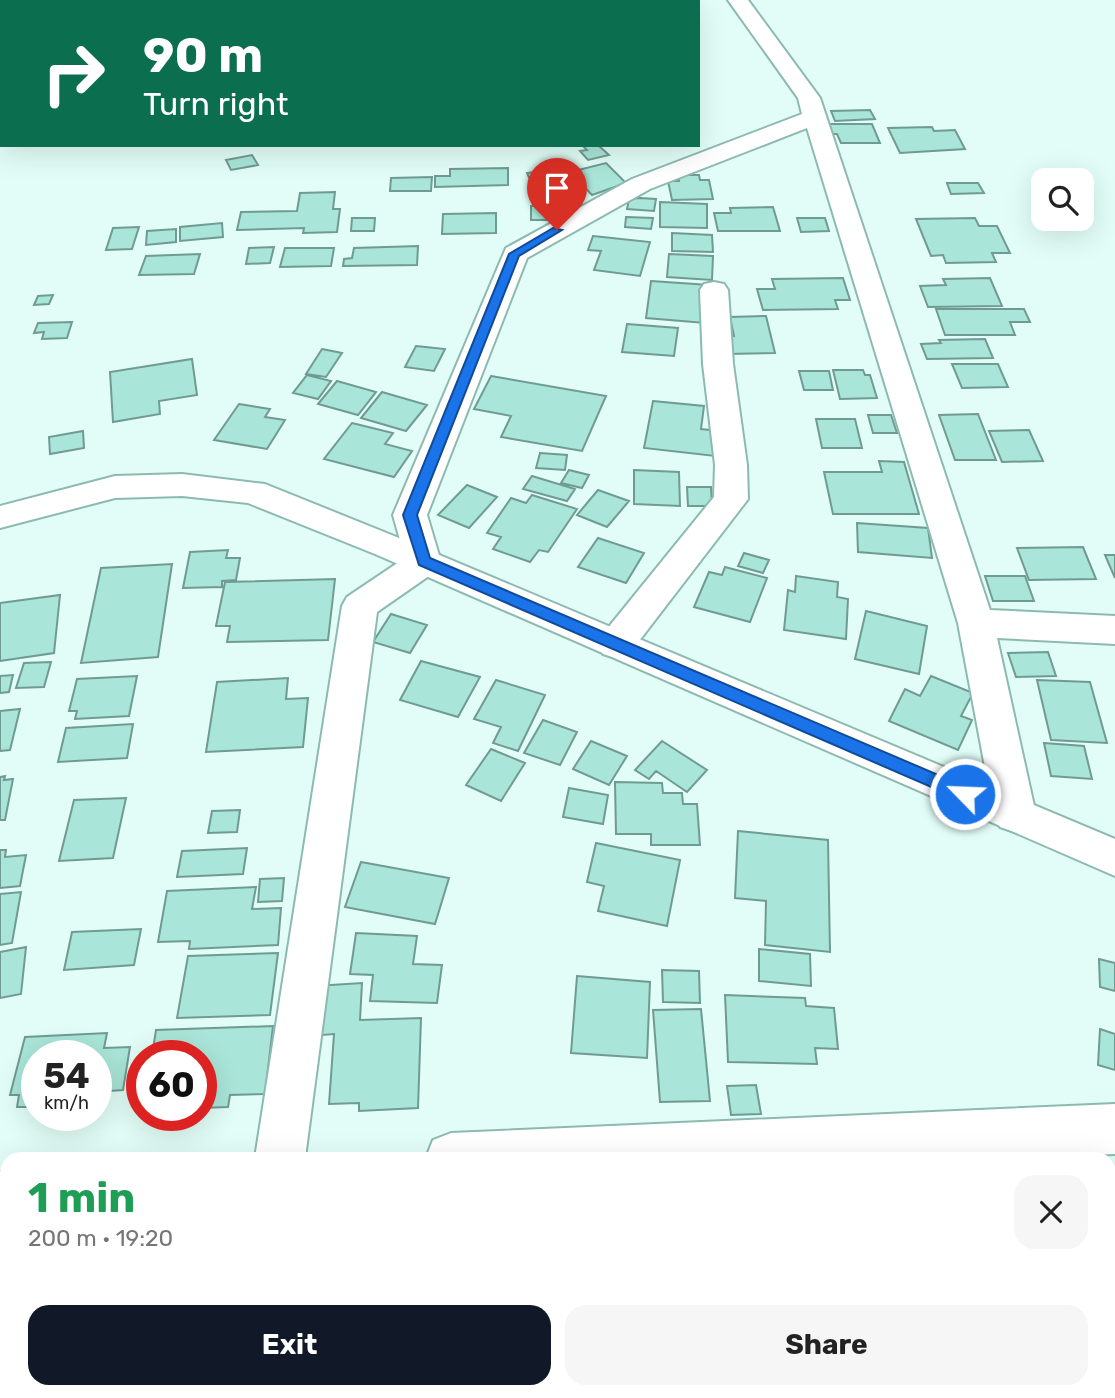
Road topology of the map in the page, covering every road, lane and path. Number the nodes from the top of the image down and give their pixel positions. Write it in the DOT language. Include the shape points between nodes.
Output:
graph roads {
  1 [pos="738,0"];
  2 [pos="815,117"];
  3 [pos="714,290"];
  4 [pos="0,517"];
  5 [pos="424,562"];
  6 [pos="976,623"];
  7 [pos="1115,631"];
  8 [pos="616,644"];
  9 [pos="1015,815"];
  10 [pos="1115,858"];
  11 [pos="1115,1129"];
  12 [pos="280,1152"];
  13 [pos="588,1152"];
  1 -- 2 [label="street" via="809,98"];
  2 -- 5 [label="street" via="641,184 515,254 410,515"];
  2 -- 6 [label="street"];
  3 -- 8 [label="street" via="732,499"];
  4 -- 5 [label="street" via="115,487 182,485 253,492"];
  5 -- 8 [label="street"];
  5 -- 12 [label="street" via="359,606"];
  6 -- 7 [label="street"];
  6 -- 9 [label="street"];
  8 -- 9 [label="street"];
  9 -- 10 [label="street"];
  11 -- 13 [label="street"];
}
